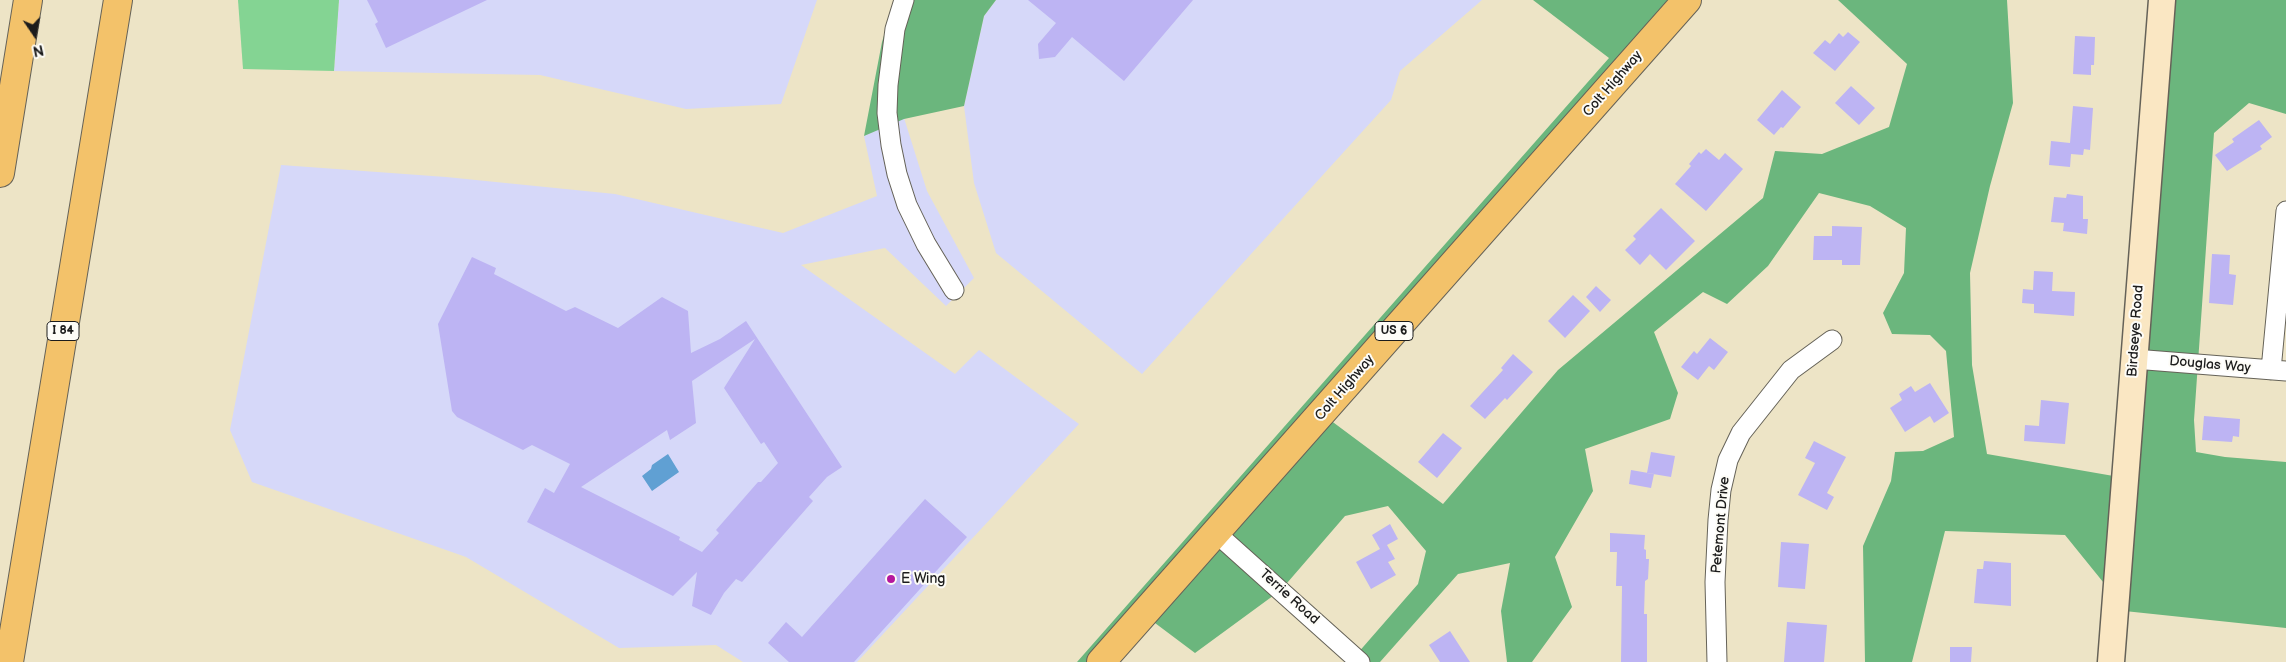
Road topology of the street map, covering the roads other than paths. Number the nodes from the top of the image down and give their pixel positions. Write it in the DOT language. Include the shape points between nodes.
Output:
graph roads {
  1 [pos="28,0"];
  2 [pos="118,0"];
  3 [pos="904,0"];
  4 [pos="1687,0"];
  5 [pos="2162,0"];
  6 [pos="0,173"];
  7 [pos="2286,211"];
  8 [pos="954,290"];
  9 [pos="1832,340"];
  10 [pos="2134,359"];
  11 [pos="2279,371"];
  12 [pos="1216,533"];
  13 [pos="9,662"];
  14 [pos="1101,662"];
  15 [pos="1360,662"];
  16 [pos="1717,662"];
  17 [pos="2111,662"];
  1 -- 6 [label="highway"];
  2 -- 13 [label="highway, I 84"];
  3 -- 8 [label="street" via="894,29 888,85 891,145 908,206"];
  4 -- 12 [label="highway, Colt Highway / US 6"];
  5 -- 10 [label="main road, Birdseye Road"];
  7 -- 11 [label="street"];
  9 -- 16 [label="street, Petemont Drive" via="1791,370 1741,433 1728,460 1718,520"];
  10 -- 11 [label="street, Douglas Way"];
  10 -- 17 [label="main road, Birdseye Road"];
  12 -- 14 [label="highway, Colt Highway / US 6"];
  12 -- 15 [label="street, Terrie Road"];
}
